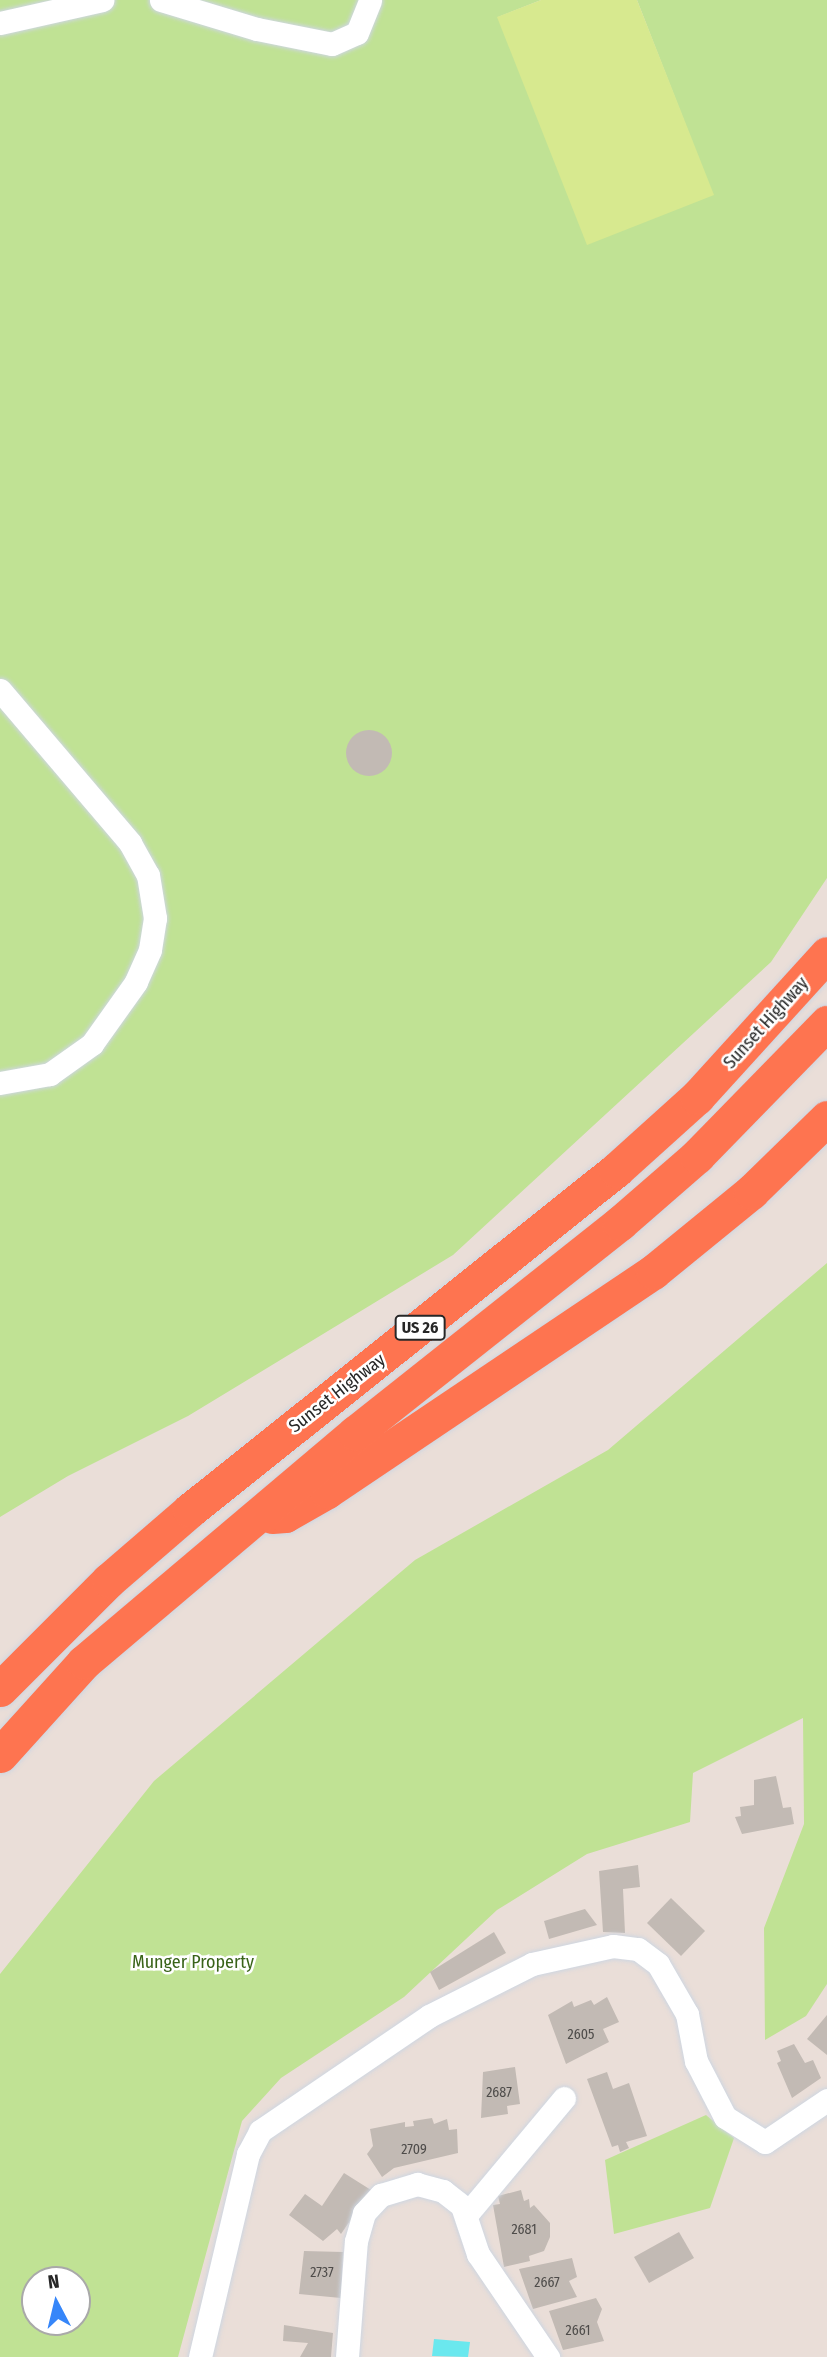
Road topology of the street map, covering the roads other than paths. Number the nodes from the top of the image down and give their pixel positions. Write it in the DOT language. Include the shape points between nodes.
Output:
graph roads {
  1 [pos="102,0"];
  2 [pos="162,0"];
  3 [pos="370,0"];
  4 [pos="0,23"];
  5 [pos="0,690"];
  6 [pos="827,954"];
  7 [pos="827,1024"];
  8 [pos="0,1083"];
  9 [pos="827,1118"];
  10 [pos="254,1517"];
  11 [pos="0,1689"];
  12 [pos="0,1755"];
  13 [pos="564,2098"];
  14 [pos="827,2100"];
  15 [pos="467,2214"];
  16 [pos="200,2357"];
  17 [pos="347,2357"];
  18 [pos="548,2357"];
  1 -- 4 [label="street"];
  2 -- 3 [label="street" via="257,29 332,44 357,33"];
  5 -- 8 [label="street" via="130,843 148,875 155,918 150,950 136,982 92,1044 50,1074"];
  6 -- 11 [label="highway, Sunset Highway / US 26" via="697,1097 616,1170 190,1510 108,1580"];
  7 -- 10 [label="highway, US 26" via="697,1156 620,1223"];
  9 -- 10 [label="highway" via="751,1192 653,1272 327,1491 285,1515"];
  10 -- 12 [label="highway, US 26" via="84,1662"];
  13 -- 15 [label="street"];
  14 -- 16 [label="street" via="765,2142 725,2117 696,2061 687,2014 658,1964 638,1949 613,1946 532,1964 429,2016 260,2131 248,2154"];
  15 -- 17 [label="street" via="443,2192 417,2184 391,2190 371,2204 356,2241"];
  15 -- 18 [label="street" via="478,2254"];
}
